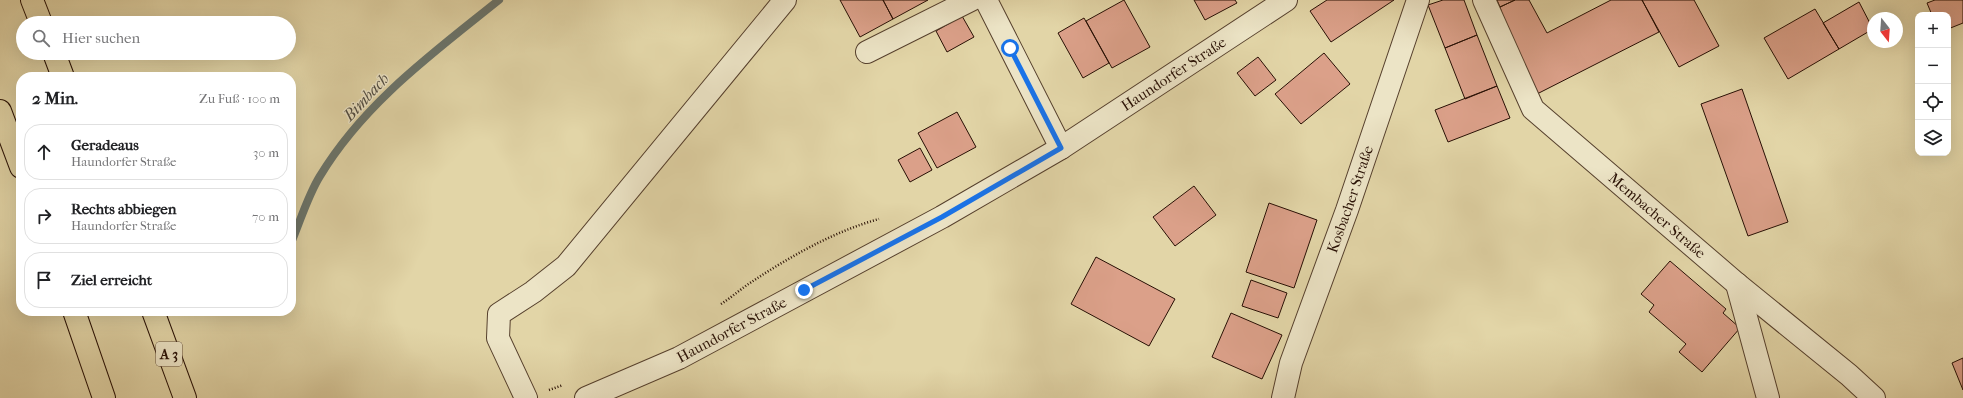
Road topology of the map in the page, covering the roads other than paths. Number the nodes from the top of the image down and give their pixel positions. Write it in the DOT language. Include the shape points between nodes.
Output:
graph roads {
  1 [pos="32,0"];
  2 [pos="785,0"];
  3 [pos="971,0"];
  4 [pos="986,0"];
  5 [pos="1286,0"];
  6 [pos="1418,0"];
  7 [pos="1484,0"];
  8 [pos="38,16"];
  9 [pos="867,52"];
  10 [pos="57,60"];
  11 [pos="61,72"];
  12 [pos="0,111"];
  13 [pos="1061,148"];
  14 [pos="16,154"];
  15 [pos="1736,284"];
  16 [pos="76,316"];
  17 [pos="155,316"];
  18 [pos="104,398"];
  19 [pos="185,398"];
  20 [pos="526,398"];
  21 [pos="586,398"];
  22 [pos="1283,398"];
  23 [pos="1768,398"];
  24 [pos="1874,398"];
  1 -- 8 [label="highway"];
  2 -- 20 [label="street" via="566,266 534,292 499,314 498,338"];
  3 -- 9 [label="street"];
  4 -- 13 [label="street"];
  5 -- 13 [label="street, Haundorfer Straße"];
  6 -- 22 [label="street, Kosbacher Straße" via="1347,210 1291,363"];
  7 -- 15 [label="street, Membacher Straße" via="1533,109"];
  10 -- 11 [label="highway"];
  12 -- 14 [label="highway"];
  13 -- 21 [label="street, Haundorfer Straße" via="942,217 679,358"];
  15 -- 23 [label="street"];
  15 -- 24 [label="street, Membacher Straße"];
  16 -- 18 [label="highway"];
  17 -- 19 [label="highway, A 3"];
}
